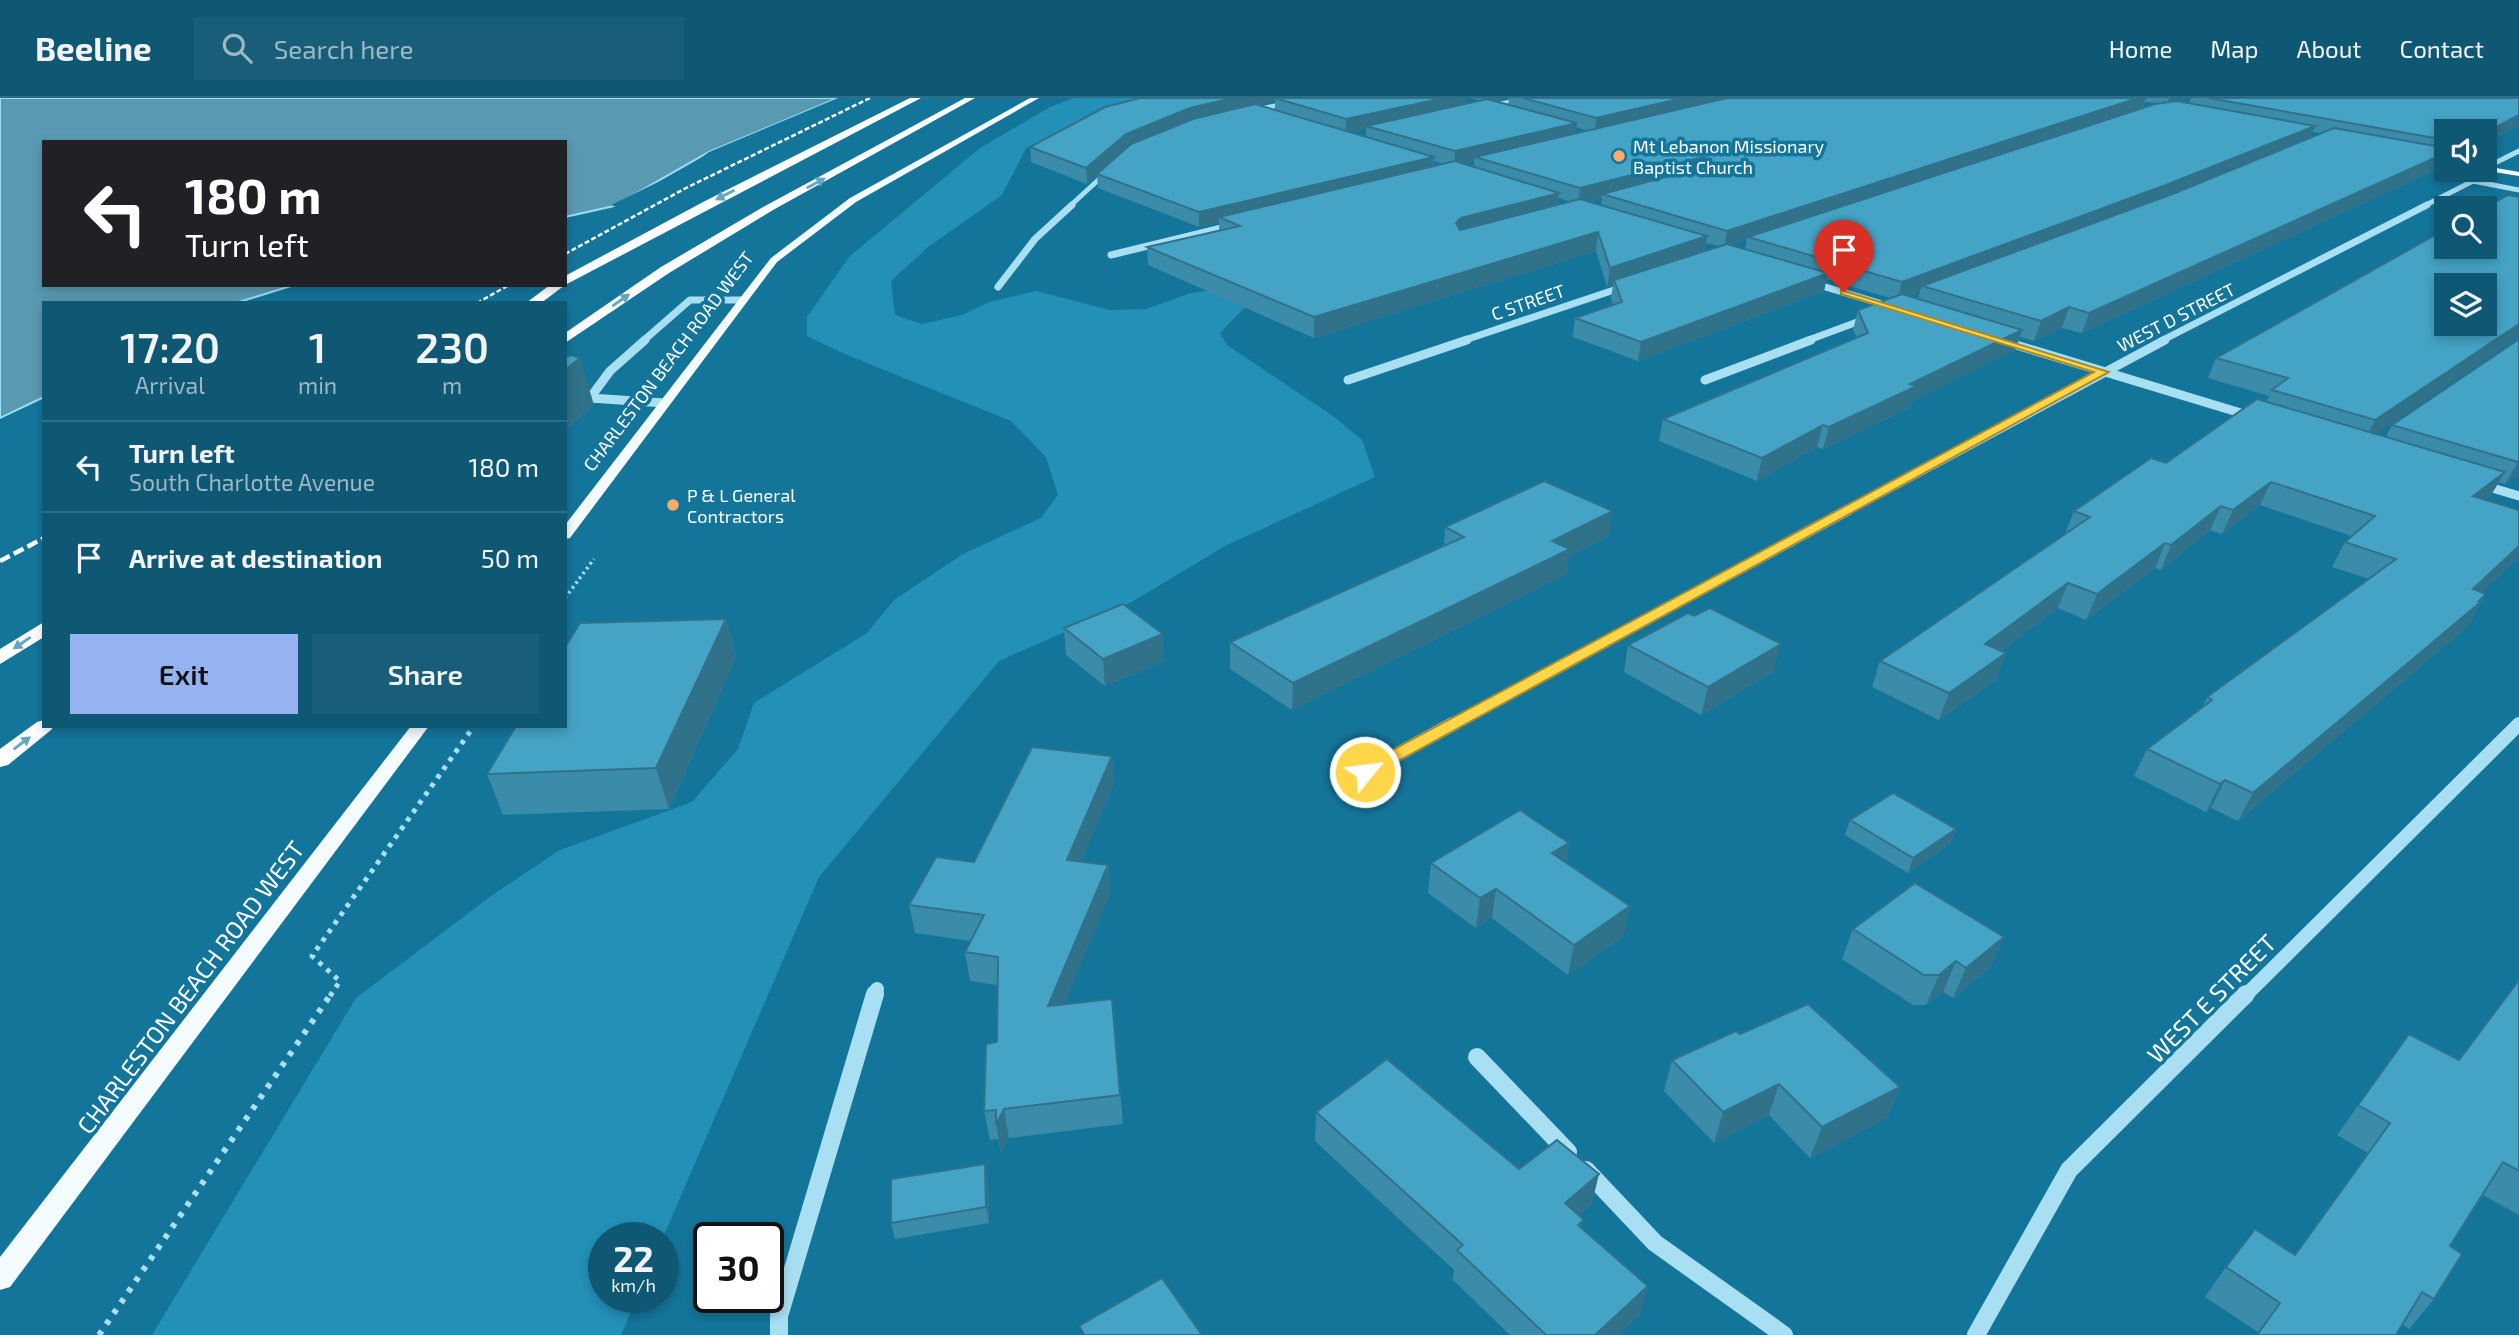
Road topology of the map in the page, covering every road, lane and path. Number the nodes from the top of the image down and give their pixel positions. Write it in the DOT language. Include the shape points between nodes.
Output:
graph roads {
  1 [pos="918,98"];
  2 [pos="971,98"];
  3 [pos="1035,98"];
  4 [pos="1310,98"];
  5 [pos="1528,98"];
  6 [pos="1475,105"];
  7 [pos="1486,108"];
  8 [pos="1253,111"];
  9 [pos="1499,111"];
  10 [pos="1241,114"];
  11 [pos="1276,117"];
  12 [pos="2519,151"];
  13 [pos="2497,162"];
  14 [pos="1114,166"];
  15 [pos="2497,170"];
  16 [pos="2519,174"];
  17 [pos="2471,182"];
  18 [pos="2478,182"];
  19 [pos="2519,190"];
  20 [pos="1243,223"];
  21 [pos="1111,255"];
  22 [pos="1794,277"];
  23 [pos="567,280"];
  24 [pos="1639,281"];
  25 [pos="556,287"];
  26 [pos="998,287"];
  27 [pos="744,300"];
  28 [pos="535,301"];
  29 [pos="1907,307"];
  30 [pos="1894,308"];
  31 [pos="567,338"];
  32 [pos="1999,340"];
  33 [pos="2104,372"];
  34 [pos="1348,380"];
  35 [pos="1705,380"];
  36 [pos="665,403"];
  37 [pos="2260,418"];
  38 [pos="2467,481"];
  39 [pos="2519,496"];
  40 [pos="567,532"];
  41 [pos="597,555"];
  42 [pos="567,595"];
  43 [pos="42,629"];
  44 [pos="0,658"];
  45 [pos="2519,724"];
  46 [pos="42,728"];
  47 [pos="418,728"];
  48 [pos="473,728"];
  49 [pos="0,760"];
  50 [pos="1365,772"];
  51 [pos="877,989"];
  52 [pos="1477,1057"];
  53 [pos="0,1278"];
  54 [pos="99,1335"];
  55 [pos="779,1335"];
  56 [pos="1784,1335"];
  57 [pos="1976,1335"];
  1 -- 23 [label="highway, one-way"];
  31 -- 2 [label="highway, one-way" via="665,270 769,208"];
  3 -- 27 [label="main road, CHARLESTON BEACH ROAD WEST" via="853,200 774,260"];
  4 -- 8 [label="street"];
  5 -- 7 [label="street"];
  6 -- 7 [label="street"];
  7 -- 9 [label="street"];
  8 -- 10 [label="street"];
  8 -- 11 [label="street"];
  12 -- 13 [label="street, WEST D STREET"];
  14 -- 26 [label="street" via="1035,239"];
  15 -- 16 [label="main road"];
  17 -- 33 [label="street, WEST D STREET"];
  18 -- 19 [label="street"];
  20 -- 21 [label="street"];
  22 -- 30 [label="street"];
  24 -- 34 [label="street, C STREET"];
  25 -- 28 [label="highway"];
  27 -- 36 [label="main road, CHARLESTON BEACH ROAD WEST"];
  27 -- 36 [label="street" via="690,300 610,371 590,398"];
  29 -- 30 [label="street"];
  30 -- 35 [label="street"];
  32 -- 33 [label="street"];
  33 -- 37 [label="street"];
  33 -- 50 [label="street, WEST D STREET"];
  36 -- 40 [label="main road, CHARLESTON BEACH ROAD WEST"];
  38 -- 39 [label="street"];
  41 -- 42 [label="path"];
  43 -- 44 [label="highway, one-way"];
  45 -- 57 [label="street, WEST E STREET" via="2070,1170"];
  49 -- 46 [label="highway, one-way"];
  47 -- 53 [label="main road, CHARLESTON BEACH ROAD WEST"];
  48 -- 54 [label="path" via="312,956 340,981"];
  51 -- 55 [label="street" via="779,1316"];
  52 -- 56 [label="street" via="1655,1243"];
}
